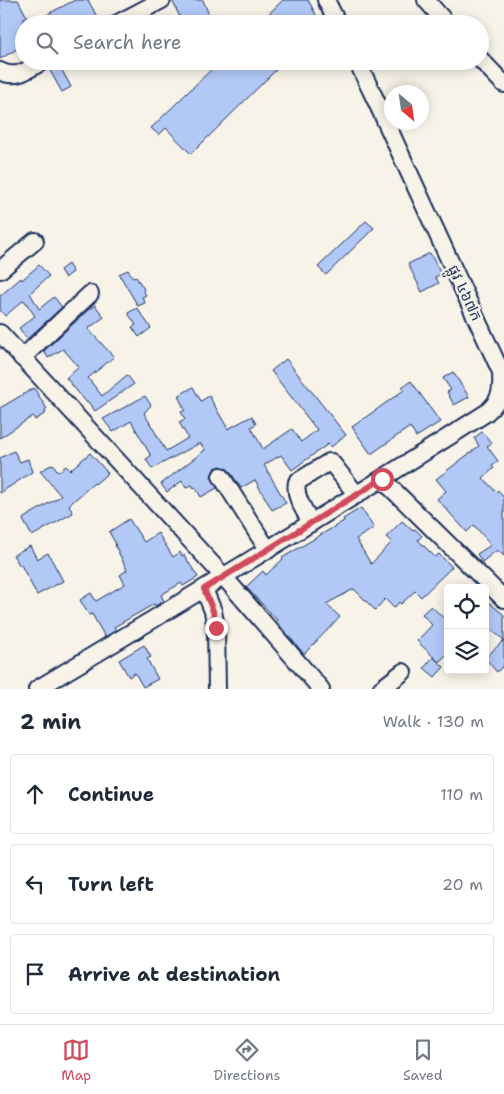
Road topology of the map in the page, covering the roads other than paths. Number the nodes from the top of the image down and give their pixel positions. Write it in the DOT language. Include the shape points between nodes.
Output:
graph roads {
  1 [pos="162,0"];
  2 [pos="326,0"];
  3 [pos="426,0"];
  4 [pos="133,15"];
  5 [pos="334,15"];
  6 [pos="439,15"];
  7 [pos="489,68"];
  8 [pos="27,70"];
  9 [pos="361,70"];
  10 [pos="0,71"];
  11 [pos="504,84"];
  12 [pos="35,241"];
  13 [pos="0,270"];
  14 [pos="90,294"];
  15 [pos="0,333"];
  16 [pos="22,358"];
  17 [pos="221,476"];
  18 [pos="382,479"];
  19 [pos="356,495"];
  20 [pos="311,523"];
  21 [pos="268,550"];
  22 [pos="224,577"];
  23 [pos="204,589"];
  24 [pos="504,599"];
  25 [pos="403,672"];
  26 [pos="37,689"];
  27 [pos="217,689"];
  28 [pos="321,689"];
  29 [pos="381,689"];
  1 -- 4 [label="street"];
  2 -- 5 [label="street"];
  3 -- 6 [label="street"];
  7 -- 11 [label="street"];
  8 -- 10 [label="street" via="8,75"];
  9 -- 18 [label="street, ផ្លូវ ៤៦៧ក" via="501,372 502,391 486,414"];
  12 -- 13 [label="street"];
  14 -- 16 [label="street"];
  15 -- 16 [label="street"];
  16 -- 22 [label="street"];
  17 -- 21 [label="street"];
  18 -- 19 [label="street, ផ្លូវ ៤៦៧ក"];
  18 -- 24 [label="street"];
  19 -- 20 [label="street, ផ្លូវ ៤៦៧ក"];
  19 -- 20 [label="street" via="328,462 297,482 297,497"];
  20 -- 21 [label="street, ផ្លូវ ៤៦៧ក"];
  21 -- 22 [label="street, ផ្លូវ ៤៦៧ក"];
  22 -- 23 [label="street, ផ្លូវ ៤៦៧ក"];
  22 -- 28 [label="street"];
  23 -- 26 [label="street, ផ្លូវ ៤៦៧ក"];
  23 -- 27 [label="street" via="216,628"];
  25 -- 29 [label="street"];
}
